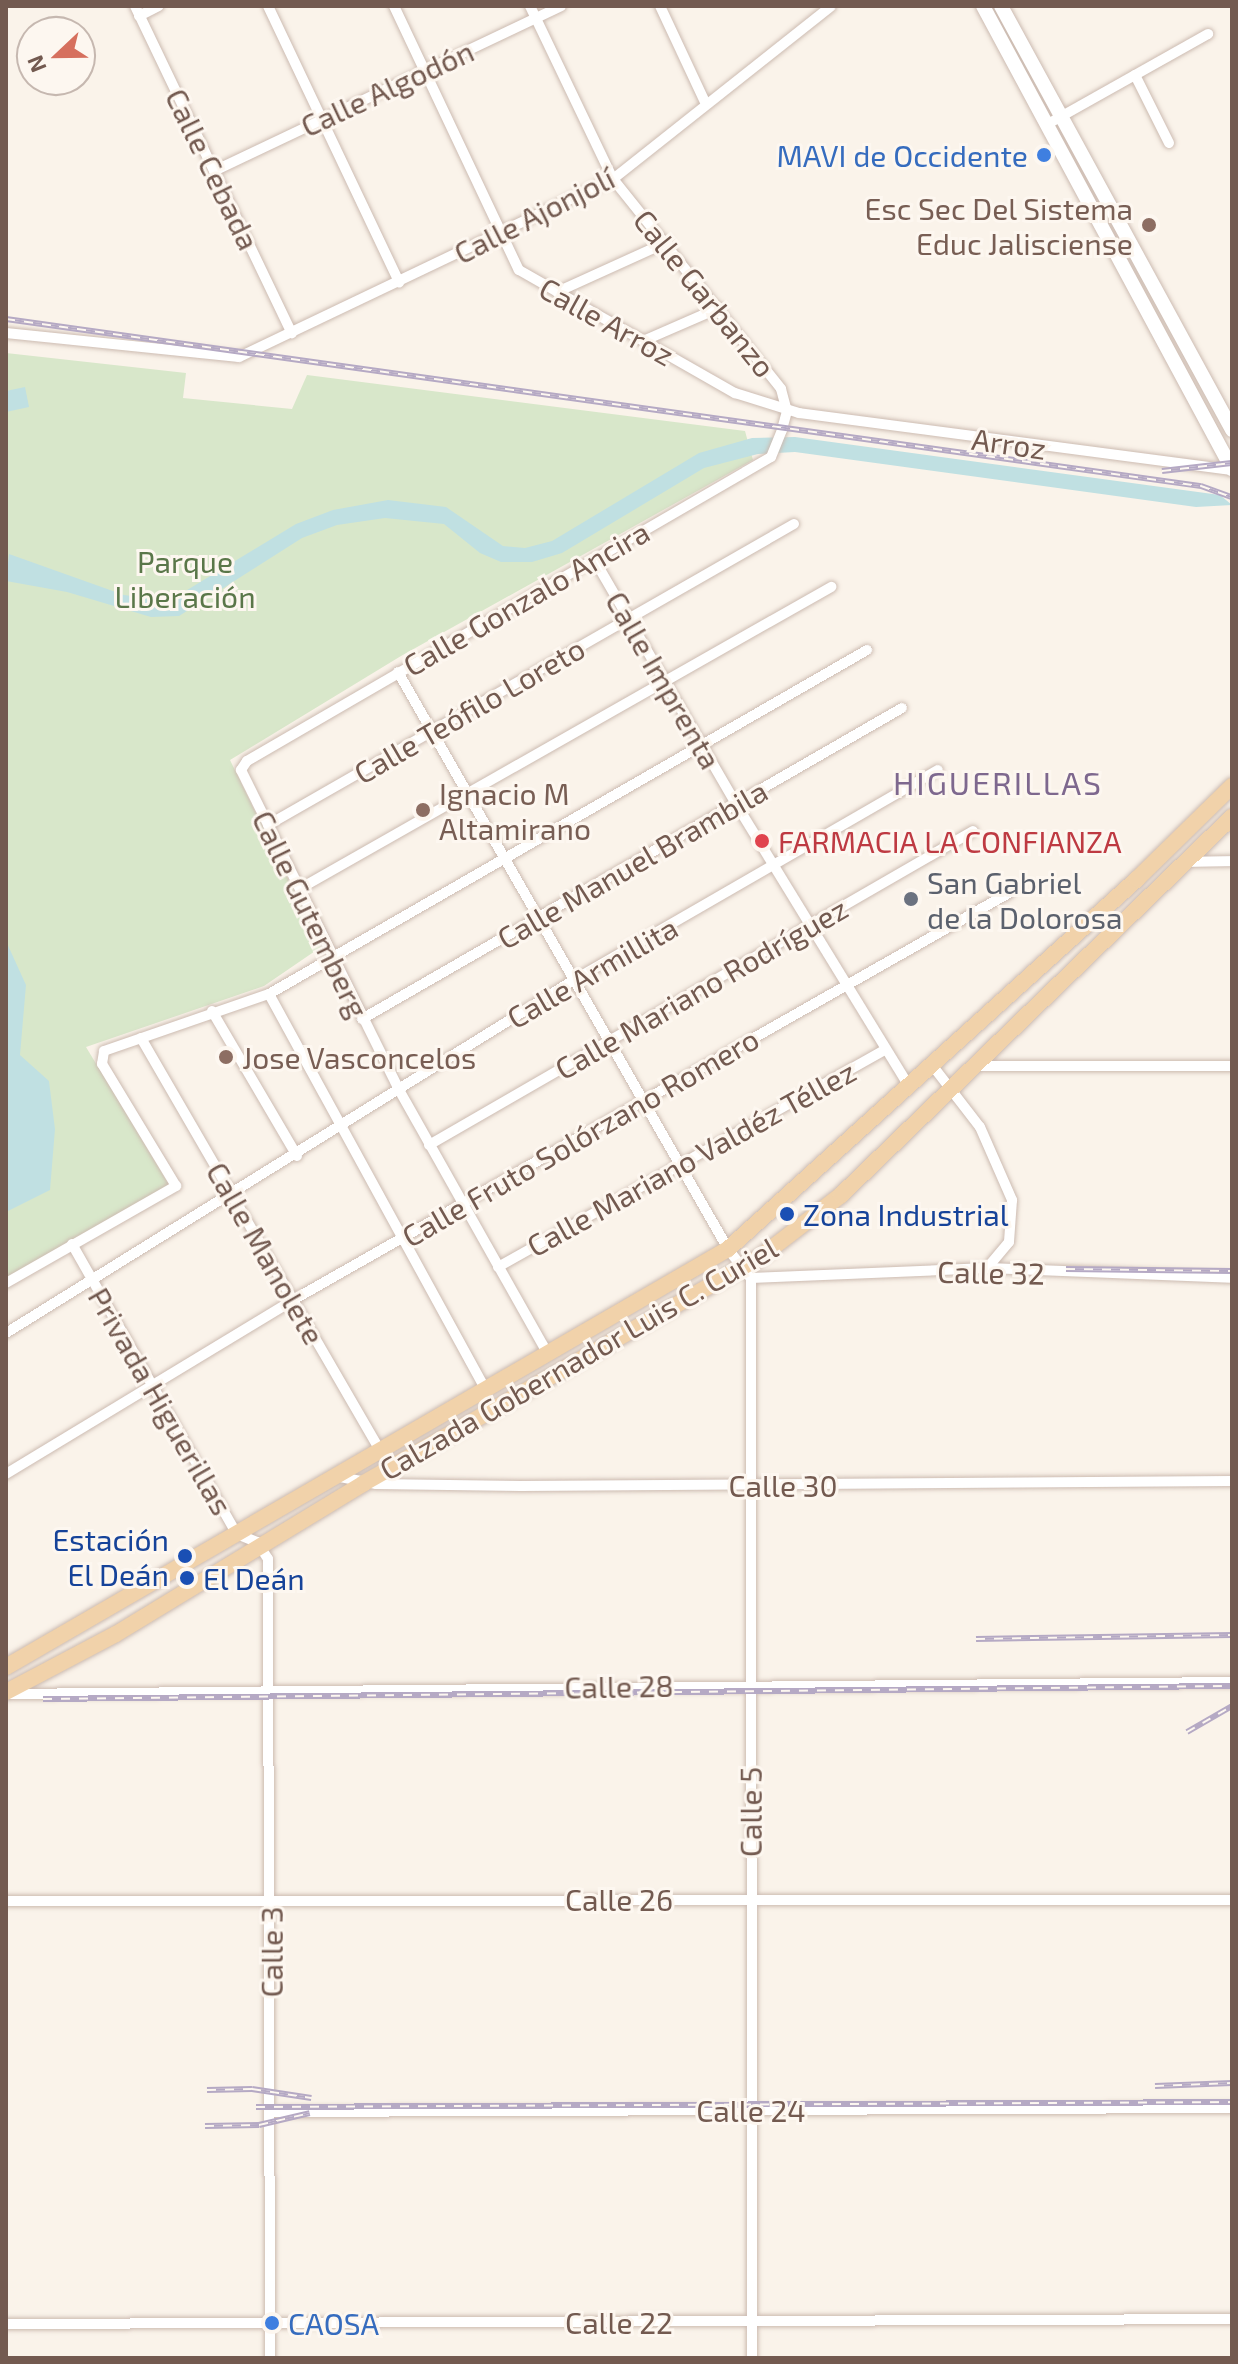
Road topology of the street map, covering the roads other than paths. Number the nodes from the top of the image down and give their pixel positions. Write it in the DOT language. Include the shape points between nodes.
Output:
graph roads {
  1 [pos="159,6"];
  2 [pos="268,6"];
  3 [pos="394,6"];
  4 [pos="530,6"];
  5 [pos="561,6"];
  6 [pos="660,6"];
  7 [pos="831,6"];
  8 [pos="983,6"];
  9 [pos="1001,6"];
  10 [pos="818,10"];
  11 [pos="137,11"];
  12 [pos="536,18"];
  13 [pos="1208,34"];
  14 [pos="424,70"];
  15 [pos="1135,75"];
  16 [pos="706,104"];
  17 [pos="1062,117"];
  18 [pos="321,119"];
  19 [pos="1046,125"];
  20 [pos="1169,143"];
  21 [pos="214,171"];
  22 [pos="613,179"];
  23 [pos="501,233"];
  24 [pos="667,242"];
  25 [pos="399,282"];
  26 [pos="557,292"];
  27 [pos="719,308"];
  28 [pos="6,333"];
  29 [pos="292,333"];
  30 [pos="643,341"];
  31 [pos="787,411"];
  32 [pos="1232,430"];
  33 [pos="1232,470"];
  34 [pos="794,524"];
  35 [pos="594,559"];
  36 [pos="831,587"];
  37 [pos="628,618"];
  38 [pos="867,650"];
  39 [pos="398,672"];
  40 [pos="664,680"];
  41 [pos="902,708"];
  42 [pos="431,731"];
  43 [pos="701,744"];
  44 [pos="242,766"];
  45 [pos="938,770"];
  46 [pos="1232,786"];
  47 [pos="467,793"];
  48 [pos="736,804"];
  49 [pos="1232,817"];
  50 [pos="268,825"];
  51 [pos="973,831"];
  52 [pos="504,857"];
  53 [pos="1232,861"];
  54 [pos="1186,862"];
  55 [pos="777,866"];
  56 [pos="301,888"];
  57 [pos="1009,893"];
  58 [pos="539,918"];
  59 [pos="811,926"];
  60 [pos="331,955"];
  61 [pos="574,980"];
  62 [pos="847,987"];
  63 [pos="269,994"];
  64 [pos="212,1011"];
  65 [pos="362,1019"];
  66 [pos="141,1038"];
  67 [pos="609,1041"];
  68 [pos="884,1050"];
  69 [pos="932,1065"];
  70 [pos="971,1066"];
  71 [pos="1232,1066"];
  72 [pos="909,1086"];
  73 [pos="951,1086"];
  74 [pos="398,1088"];
  75 [pos="644,1101"];
  76 [pos="344,1126"];
  77 [pos="429,1145"];
  78 [pos="297,1156"];
  79 [pos="680,1164"];
  80 [pos="232,1196"];
  81 [pos="463,1203"];
  82 [pos="401,1239"];
  83 [pos="72,1244"];
  84 [pos="728,1249"];
  85 [pos="498,1267"];
  86 [pos="987,1268"];
  87 [pos="746,1274"];
  88 [pos="1232,1278"];
  89 [pos="91,1279"];
  90 [pos="6,1283"];
  91 [pos="293,1300"];
  92 [pos="6,1333"];
  93 [pos="548,1354"];
  94 [pos="153,1385"];
  95 [pos="485,1389"];
  96 [pos="381,1451"];
  97 [pos="390,1468"];
  98 [pos="6,1474"];
  99 [pos="334,1476"];
  100 [pos="1232,1481"];
  101 [pos="364,1483"];
  102 [pos="749,1486"];
  103 [pos="237,1534"];
  104 [pos="262,1547"];
  105 [pos="6,1667"];
  106 [pos="1232,1682"];
  107 [pos="750,1684"];
  108 [pos="270,1691"];
  109 [pos="6,1693"];
  110 [pos="751,1898"];
  111 [pos="272,1900"];
  112 [pos="1232,1900"];
  113 [pos="6,1901"];
  114 [pos="1232,2108"];
  115 [pos="751,2110"];
  116 [pos="271,2112"];
  117 [pos="1232,2319"];
  118 [pos="752,2321"];
  119 [pos="270,2323"];
  120 [pos="6,2324"];
  121 [pos="270,2358"];
  122 [pos="752,2358"];
  1 -- 11 [label="street"];
  2 -- 18 [label="street"];
  3 -- 14 [label="street, Calle Arroz"];
  4 -- 12 [label="street, Calle Garbanzo"];
  5 -- 12 [label="street, Calle Algodón"];
  6 -- 16 [label="street"];
  7 -- 10 [label="street, Calle Ajonjolí"];
  8 -- 19 [label="street"];
  9 -- 17 [label="street"];
  10 -- 16 [label="street, Calle Ajonjolí"];
  11 -- 21 [label="street, Calle Cebada"];
  12 -- 14 [label="street, Calle Algodón"];
  12 -- 22 [label="street, Calle Garbanzo"];
  13 -- 15 [label="street"];
  14 -- 18 [label="street, Calle Algodón"];
  14 -- 23 [label="street, Calle Arroz"];
  15 -- 17 [label="street"];
  15 -- 20 [label="street"];
  16 -- 22 [label="street, Calle Ajonjolí"];
  17 -- 19 [label="street"];
  17 -- 32 [label="street"];
  18 -- 21 [label="street, Calle Algodón"];
  18 -- 25 [label="street"];
  19 -- 33 [label="street"];
  21 -- 29 [label="street, Calle Cebada"];
  22 -- 23 [label="street, Calle Ajonjolí"];
  22 -- 24 [label="street, Calle Garbanzo"];
  23 -- 25 [label="street, Calle Ajonjolí"];
  23 -- 26 [label="street, Calle Arroz" via="519,270"];
  24 -- 26 [label="street"];
  24 -- 27 [label="street, Calle Garbanzo"];
  25 -- 29 [label="street, Calle Ajonjolí"];
  26 -- 30 [label="street, Calle Arroz"];
  27 -- 30 [label="street"];
  27 -- 31 [label="street, Calle Garbanzo" via="781,389"];
  28 -- 29 [label="street, Calle Ajonjolí" via="229,359"];
  30 -- 31 [label="street, Calle Arroz" via="735,393"];
  31 -- 33 [label="street, Arroz"];
  31 -- 35 [label="street, Calle Gonzalo Ancira" via="771,457"];
  34 -- 37 [label="street, Calle Teófilo Loreto"];
  35 -- 37 [label="street, Calle Imprenta"];
  35 -- 39 [label="street, Calle Gonzalo Ancira"];
  36 -- 40 [label="street"];
  37 -- 40 [label="street, Calle Imprenta"];
  37 -- 42 [label="street, Calle Teófilo Loreto"];
  38 -- 43 [label="street"];
  39 -- 42 [label="street"];
  39 -- 44 [label="street, Calle Gonzalo Ancira"];
  40 -- 43 [label="street, Calle Imprenta"];
  40 -- 47 [label="street"];
  41 -- 48 [label="street, Calle Manuel Brambila"];
  42 -- 47 [label="street"];
  42 -- 50 [label="street, Calle Teófilo Loreto"];
  43 -- 48 [label="street, Calle Imprenta"];
  43 -- 52 [label="street"];
  44 -- 50 [label="street, Calle Gutemberg"];
  45 -- 55 [label="street, Calle Armillita"];
  46 -- 69 [label="main road, Calzada Gobernador Luis C. Curiel"];
  47 -- 52 [label="street"];
  47 -- 56 [label="street"];
  48 -- 55 [label="street, Calle Imprenta"];
  48 -- 58 [label="street, Calle Manuel Brambila"];
  49 -- 54 [label="main road, Calzada Gobernador Luis C. Curiel"];
  50 -- 56 [label="street, Calle Gutemberg"];
  51 -- 59 [label="street, Calle Mariano Rodríguez"];
  52 -- 58 [label="street"];
  52 -- 60 [label="street"];
  53 -- 54 [label="street"];
  54 -- 70 [label="main road, Calzada Gobernador Luis C. Curiel"];
  55 -- 59 [label="street, Calle Imprenta"];
  55 -- 61 [label="street, Calle Armillita"];
  56 -- 60 [label="street, Calle Gutemberg"];
  57 -- 62 [label="street, Calle Fruto Solórzano Romero"];
  58 -- 61 [label="street"];
  58 -- 65 [label="street, Calle Manuel Brambila"];
  59 -- 62 [label="street, Calle Imprenta"];
  59 -- 67 [label="street, Calle Mariano Rodríguez"];
  60 -- 63 [label="street"];
  60 -- 65 [label="street, Calle Gutemberg"];
  61 -- 67 [label="street"];
  61 -- 74 [label="street, Calle Armillita"];
  62 -- 68 [label="street, Calle Imprenta"];
  62 -- 75 [label="street, Calle Fruto Solórzano Romero"];
  63 -- 64 [label="street"];
  63 -- 76 [label="street"];
  64 -- 66 [label="street"];
  64 -- 78 [label="street"];
  65 -- 74 [label="street, Calle Gutemberg"];
  66 -- 80 [label="street, Calle Manolete"];
  66 -- 83 [label="street" via="100,1057 176,1186"];
  67 -- 75 [label="street"];
  67 -- 77 [label="street, Calle Mariano Rodríguez"];
  68 -- 72 [label="street, Calle Imprenta"];
  68 -- 79 [label="street, Calle Mariano Valdéz Téllez"];
  69 -- 72 [label="main road, Calzada Gobernador Luis C. Curiel"];
  69 -- 73 [label="street"];
  70 -- 71 [label="street"];
  70 -- 73 [label="main road, Calzada Gobernador Luis C. Curiel"];
  72 -- 84 [label="main road, Calzada Gobernador Luis C. Curiel"];
  73 -- 86 [label="street" via="980,1127 1012,1200 1009,1242"];
  73 -- 87 [label="main road, Calzada Gobernador Luis C. Curiel" via="841,1195"];
  74 -- 76 [label="street, Calle Armillita"];
  74 -- 77 [label="street, Calle Gutemberg"];
  75 -- 79 [label="street"];
  75 -- 81 [label="street, Calle Fruto Solórzano Romero"];
  76 -- 78 [label="street, Calle Armillita"];
  76 -- 82 [label="street" via="348,1145"];
  77 -- 81 [label="street, Calle Gutemberg"];
  78 -- 80 [label="street, Calle Armillita"];
  79 -- 84 [label="street"];
  79 -- 85 [label="street, Calle Mariano Valdéz Téllez"];
  80 -- 89 [label="street, Calle Armillita"];
  80 -- 91 [label="street, Calle Manolete"];
  81 -- 82 [label="street, Calle Fruto Solórzano Romero"];
  81 -- 85 [label="street, Calle Gutemberg"];
  82 -- 91 [label="street, Calle Fruto Solórzano Romero"];
  82 -- 95 [label="street"];
  83 -- 89 [label="street, Privada Higuerillas"];
  83 -- 90 [label="street"];
  84 -- 87 [label="street"];
  84 -- 93 [label="main road, Calzada Gobernador Luis C. Curiel"];
  85 -- 93 [label="street, Calle Gutemberg"];
  86 -- 87 [label="street, Calle 32"];
  86 -- 88 [label="street, Calle 32"];
  87 -- 97 [label="main road, Calzada Gobernador Luis C. Curiel"];
  87 -- 102 [label="street, Calle 5"];
  89 -- 92 [label="street, Calle Armillita"];
  89 -- 94 [label="street, Privada Higuerillas"];
  91 -- 94 [label="street, Calle Fruto Solórzano Romero"];
  91 -- 96 [label="street, Calle Manolete"];
  93 -- 95 [label="main road, Calzada Gobernador Luis C. Curiel"];
  94 -- 98 [label="street, Calle Fruto Solórzano Romero"];
  94 -- 103 [label="street, Privada Higuerillas"];
  95 -- 96 [label="main road, Calzada Gobernador Luis C. Curiel"];
  96 -- 97 [label="street, Calle Manolete"];
  96 -- 99 [label="main road, Calzada Gobernador Luis C. Curiel"];
  97 -- 101 [label="main road, Calzada Gobernador Luis C. Curiel"];
  99 -- 101 [label="street, Calle 30"];
  99 -- 103 [label="main road, Calzada Gobernador Luis C. Curiel"];
  100 -- 102 [label="street, Calle 30"];
  101 -- 102 [label="street, Calle 30"];
  101 -- 104 [label="main road, Calzada Gobernador Luis C. Curiel"];
  102 -- 107 [label="street, Calle 5"];
  103 -- 104 [label="street, Privada Higuerillas"];
  103 -- 105 [label="main road, Calzada Gobernador Luis C. Curiel"];
  104 -- 108 [label="street, Calle 3" via="268,1559"];
  104 -- 109 [label="main road, Calzada Gobernador Luis C. Curiel"];
  106 -- 107 [label="street, Calle 28"];
  107 -- 108 [label="street, Calle 28"];
  107 -- 110 [label="street, Calle 5"];
  108 -- 109 [label="street, Calle 28"];
  108 -- 111 [label="street, Calle 3"];
  110 -- 111 [label="street, Calle 26"];
  110 -- 112 [label="street, Calle 26"];
  110 -- 115 [label="street, Calle 5"];
  111 -- 113 [label="street, Calle 26"];
  111 -- 116 [label="street, Calle 3"];
  114 -- 115 [label="street, Calle 24"];
  115 -- 116 [label="street, Calle 24"];
  115 -- 118 [label="street, Calle 5"];
  116 -- 119 [label="street, Calle 3"];
  117 -- 118 [label="street, Calle 22"];
  118 -- 119 [label="street, Calle 22"];
  118 -- 122 [label="street, Calle 5"];
  119 -- 120 [label="street, Calle 22"];
  119 -- 121 [label="street, Calle 3"];
}
